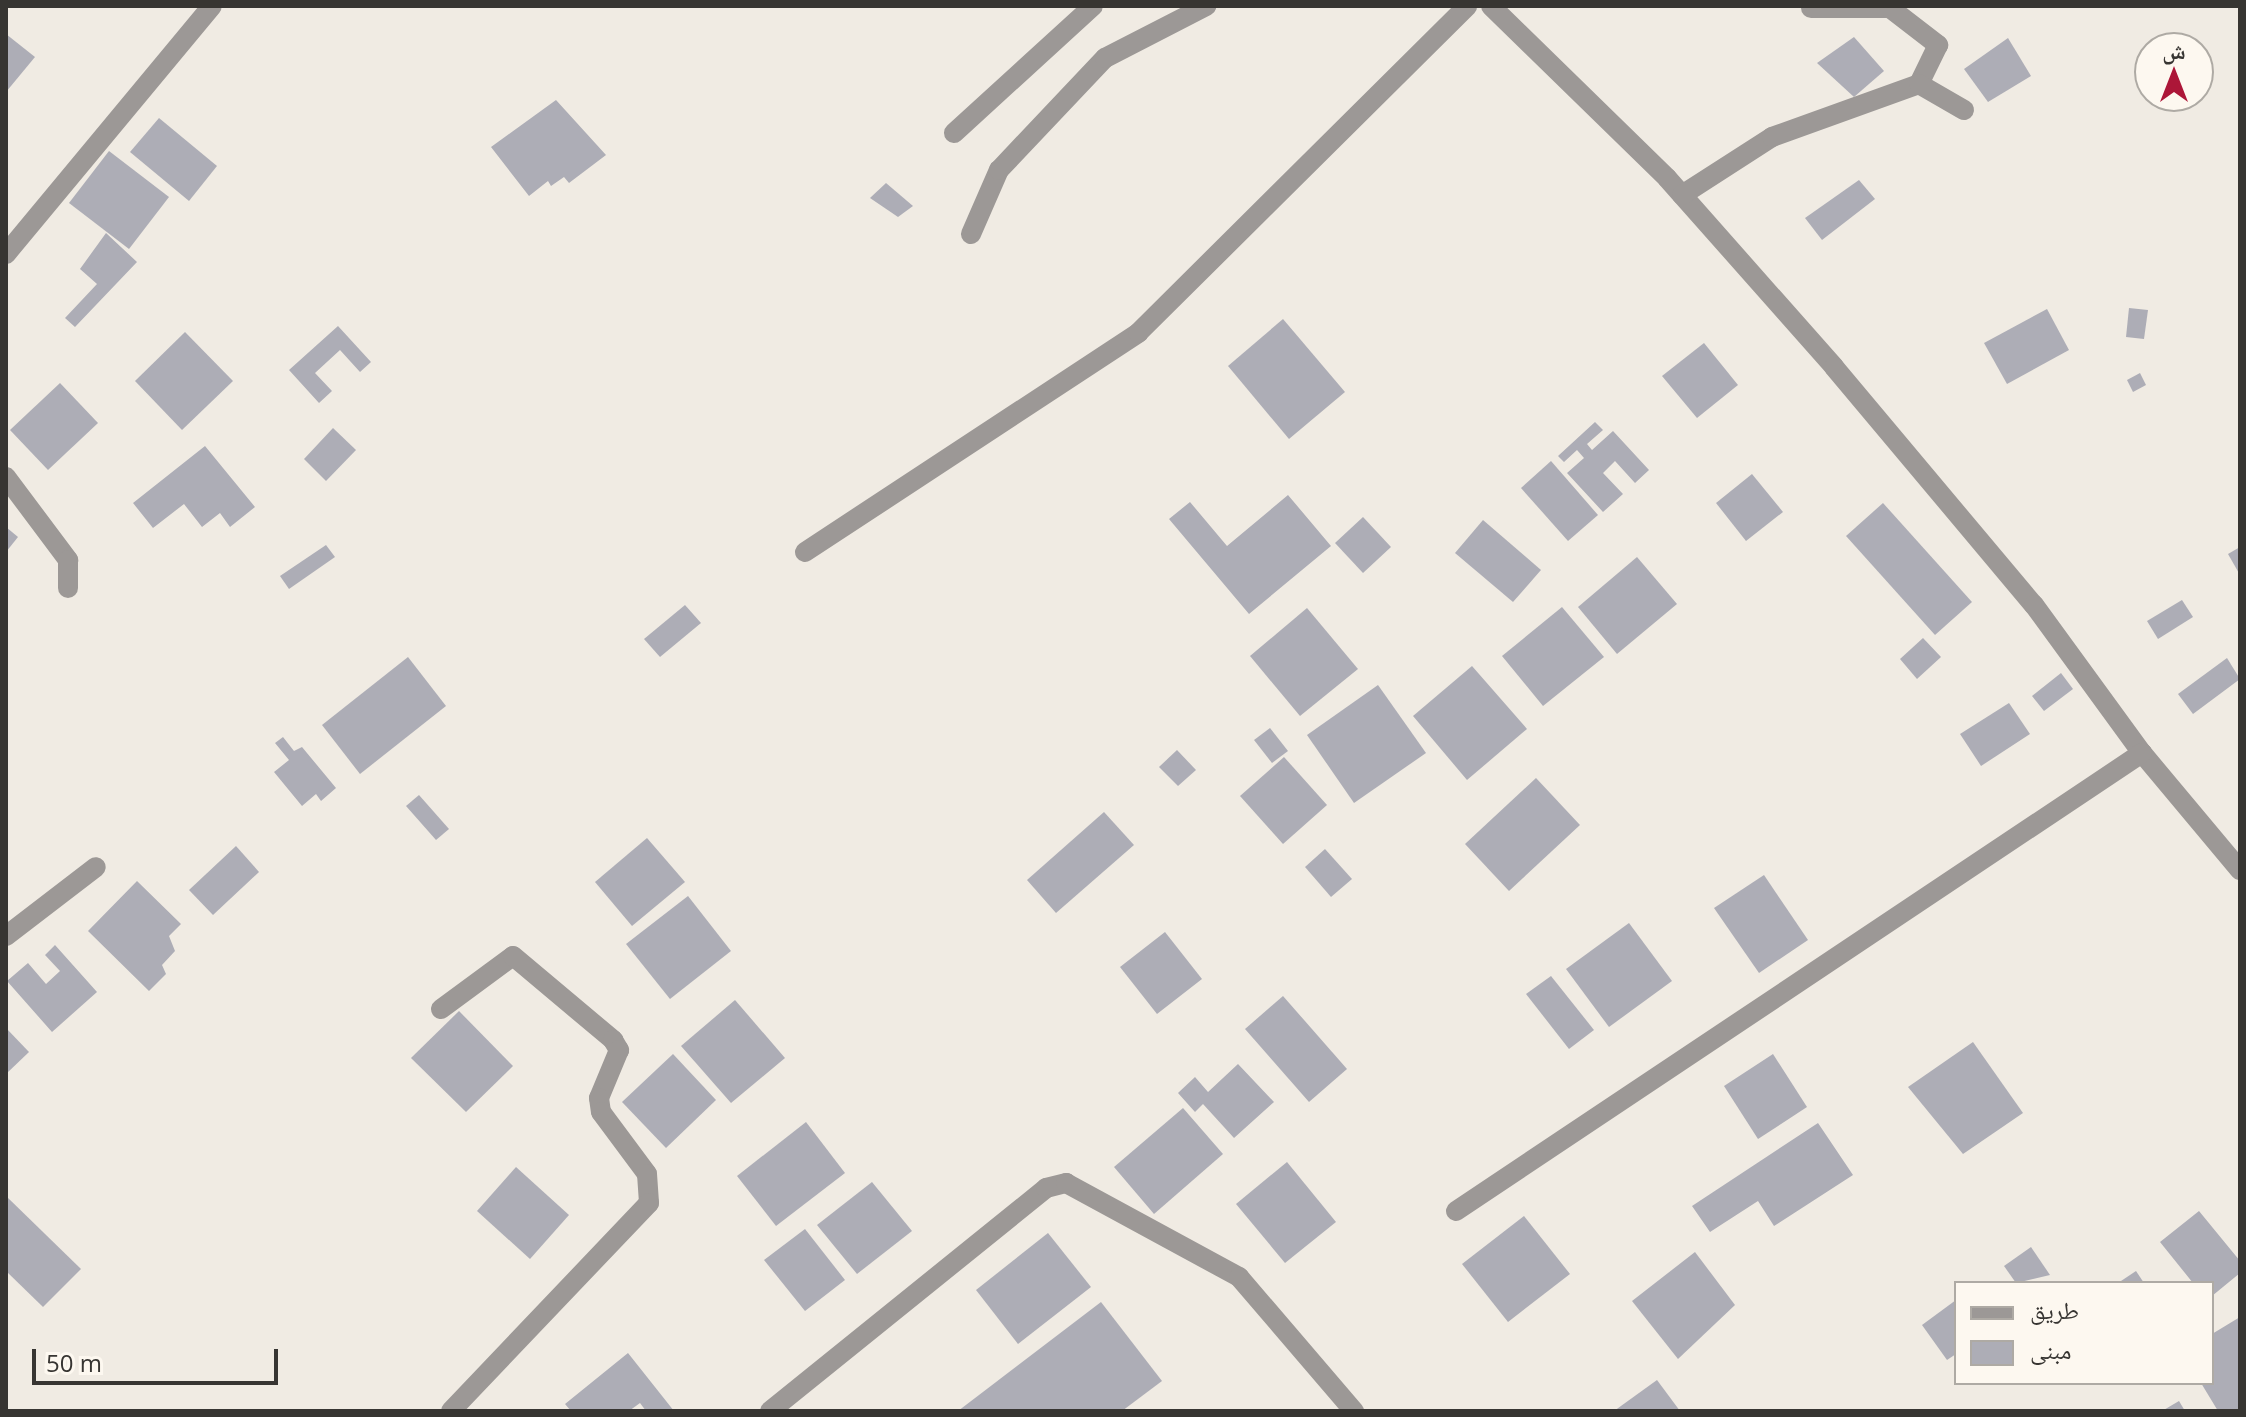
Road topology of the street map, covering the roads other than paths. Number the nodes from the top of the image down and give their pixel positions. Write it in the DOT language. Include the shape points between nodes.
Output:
graph roads {
  1 [pos="212,6"];
  2 [pos="1093,6"];
  3 [pos="1206,6"];
  4 [pos="1467,6"];
  5 [pos="1491,6"];
  6 [pos="1811,8"];
  7 [pos="1919,84"];
  8 [pos="1964,110"];
  9 [pos="954,133"];
  10 [pos="1682,195"];
  11 [pos="971,234"];
  12 [pos="6,254"];
  13 [pos="6,477"];
  14 [pos="805,552"];
  15 [pos="68,588"];
  16 [pos="2142,753"];
  17 [pos="96,867"];
  18 [pos="2240,870"];
  19 [pos="6,936"];
  20 [pos="441,1009"];
  21 [pos="1456,1211"];
  22 [pos="451,1411"];
  23 [pos="770,1411"];
  24 [pos="1354,1411"];
  1 -- 12 [label="street"];
  2 -- 9 [label="street"];
  3 -- 11 [label="street" via="1105,58 999,170"];
  4 -- 14 [label="street" via="1138,333"];
  5 -- 10 [label="street"];
  6 -- 7 [label="street" via="1890,8 1938,45"];
  7 -- 8 [label="street"];
  7 -- 10 [label="street" via="1772,137"];
  10 -- 16 [label="street" via="2034,605"];
  13 -- 15 [label="street" via="68,560"];
  16 -- 18 [label="street"];
  16 -- 21 [label="street"];
  17 -- 19 [label="street"];
  20 -- 22 [label="street" via="513,956 613,1040 619,1050 599,1098 601,1112 647,1174 649,1203"];
  23 -- 24 [label="street" via="1046,1188 1066,1183 1239,1277"];
}
